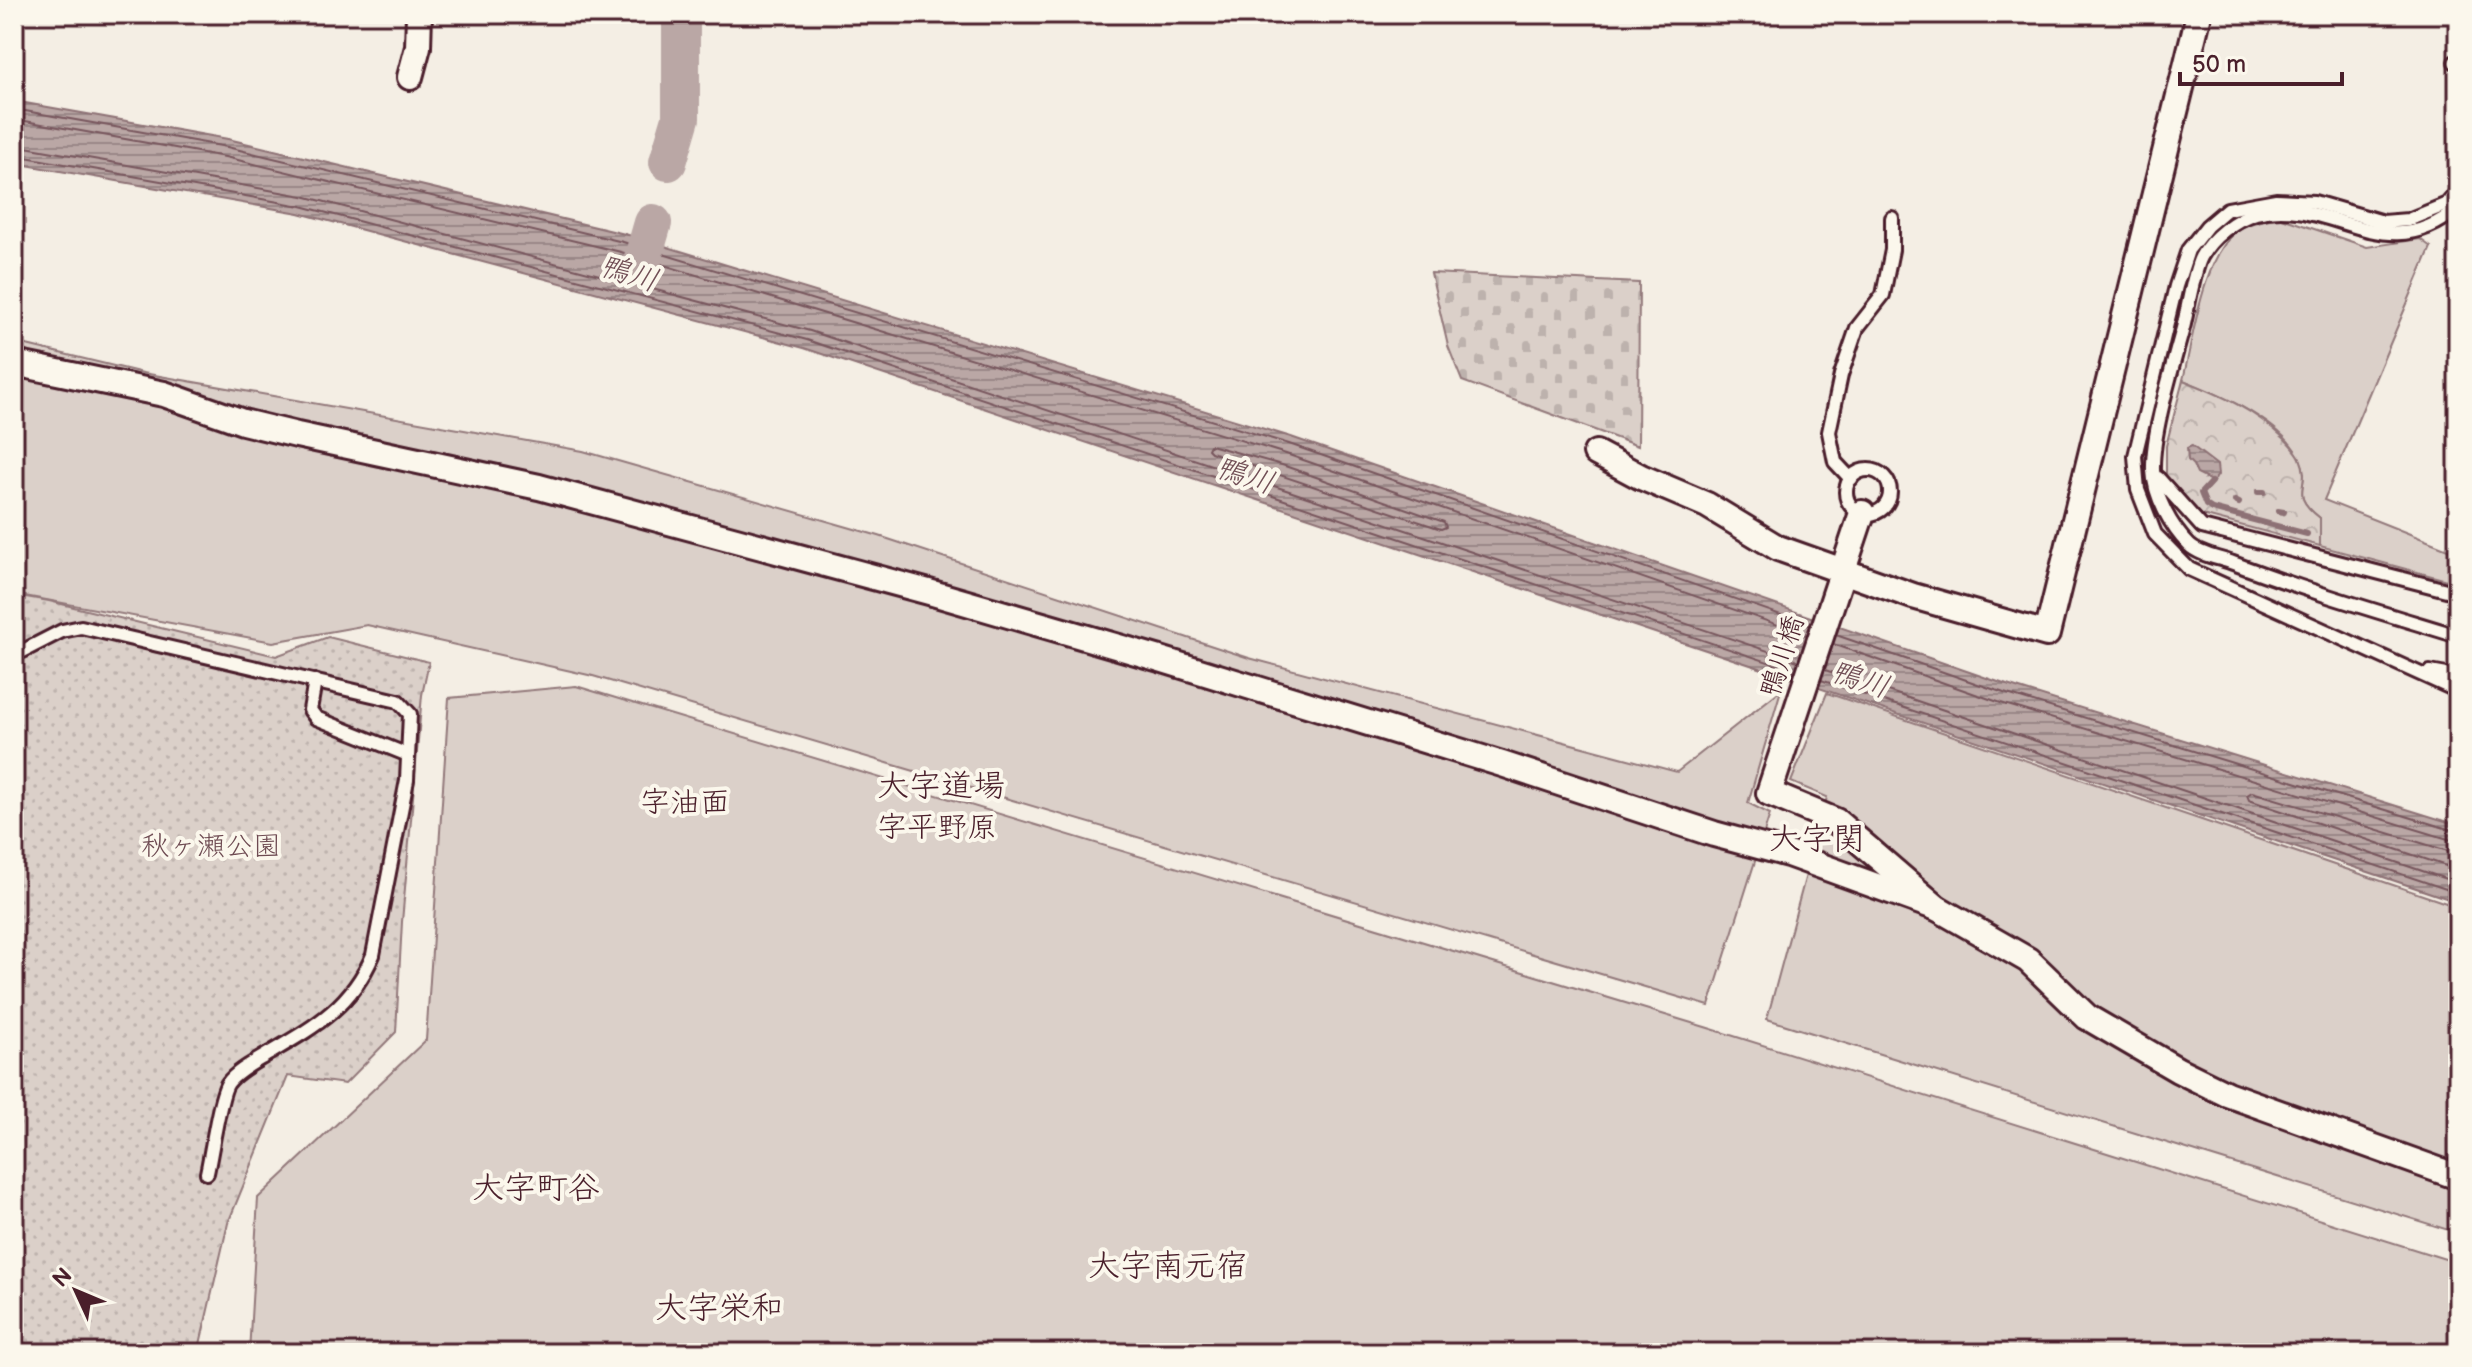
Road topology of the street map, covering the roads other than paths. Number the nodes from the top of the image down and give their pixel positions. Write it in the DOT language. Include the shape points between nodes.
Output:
graph roads {
  1 [pos="419,14"];
  2 [pos="2199,14"];
  3 [pos="410,77"];
  4 [pos="2458,191"];
  5 [pos="2458,208"];
  6 [pos="1892,218"];
  7 [pos="14,363"];
  8 [pos="1596,453"];
  9 [pos="2153,473"];
  10 [pos="1851,479"];
  11 [pos="1860,518"];
  12 [pos="1841,571"];
  13 [pos="2458,593"];
  14 [pos="2458,636"];
  15 [pos="14,652"];
  16 [pos="2412,669"];
  17 [pos="2458,677"];
  18 [pos="315,681"];
  19 [pos="2458,691"];
  20 [pos="408,755"];
  21 [pos="1937,908"];
  22 [pos="207,1173"];
  23 [pos="2458,1177"];
  1 -- 3 [label="street"];
  2 -- 12 [label="street" via="2047,634"];
  4 -- 16 [label="lane" via="2447,204 2408,220 2383,222 2314,202 2276,200 2227,209 2188,250 2135,456 2138,490 2155,534 2189,569"];
  5 -- 9 [label="lane" via="2419,231 2375,233 2289,210 2256,213 2227,227 2201,257"];
  6 -- 10 [label="lane" via="1883,295 1857,328 1829,432 1835,462"];
  7 -- 21 [label="street" via="164,394 297,435 539,487 942,595 1502,764 1788,854"];
  8 -- 12 [label="street" via="1707,505 1778,548"];
  9 -- 13 [label="lane" via="2202,527"];
  9 -- 14 [label="lane" via="2166,516 2191,547 2289,584"];
  10 -- 11 [label="lane" via="1847,499"];
  10 -- 11 [label="lane" via="1862,471 1876,471 1889,487 1883,508"];
  11 -- 12 [label="street, 鴨川橋"];
  12 -- 21 [label="street, 鴨川橋" via="1769,793 1836,821"];
  15 -- 18 [label="lane" via="81,627"];
  16 -- 17 [label="lane"];
  16 -- 19 [label="lane"];
  18 -- 20 [label="lane" via="310,710 316,718"];
  18 -- 20 [label="lane" via="398,701 410,714"];
  20 -- 22 [label="lane" via="373,955 362,981 319,1023 226,1084"];
  21 -- 23 [label="street" via="2028,960 2072,1006 2178,1070 2227,1094"];
}
